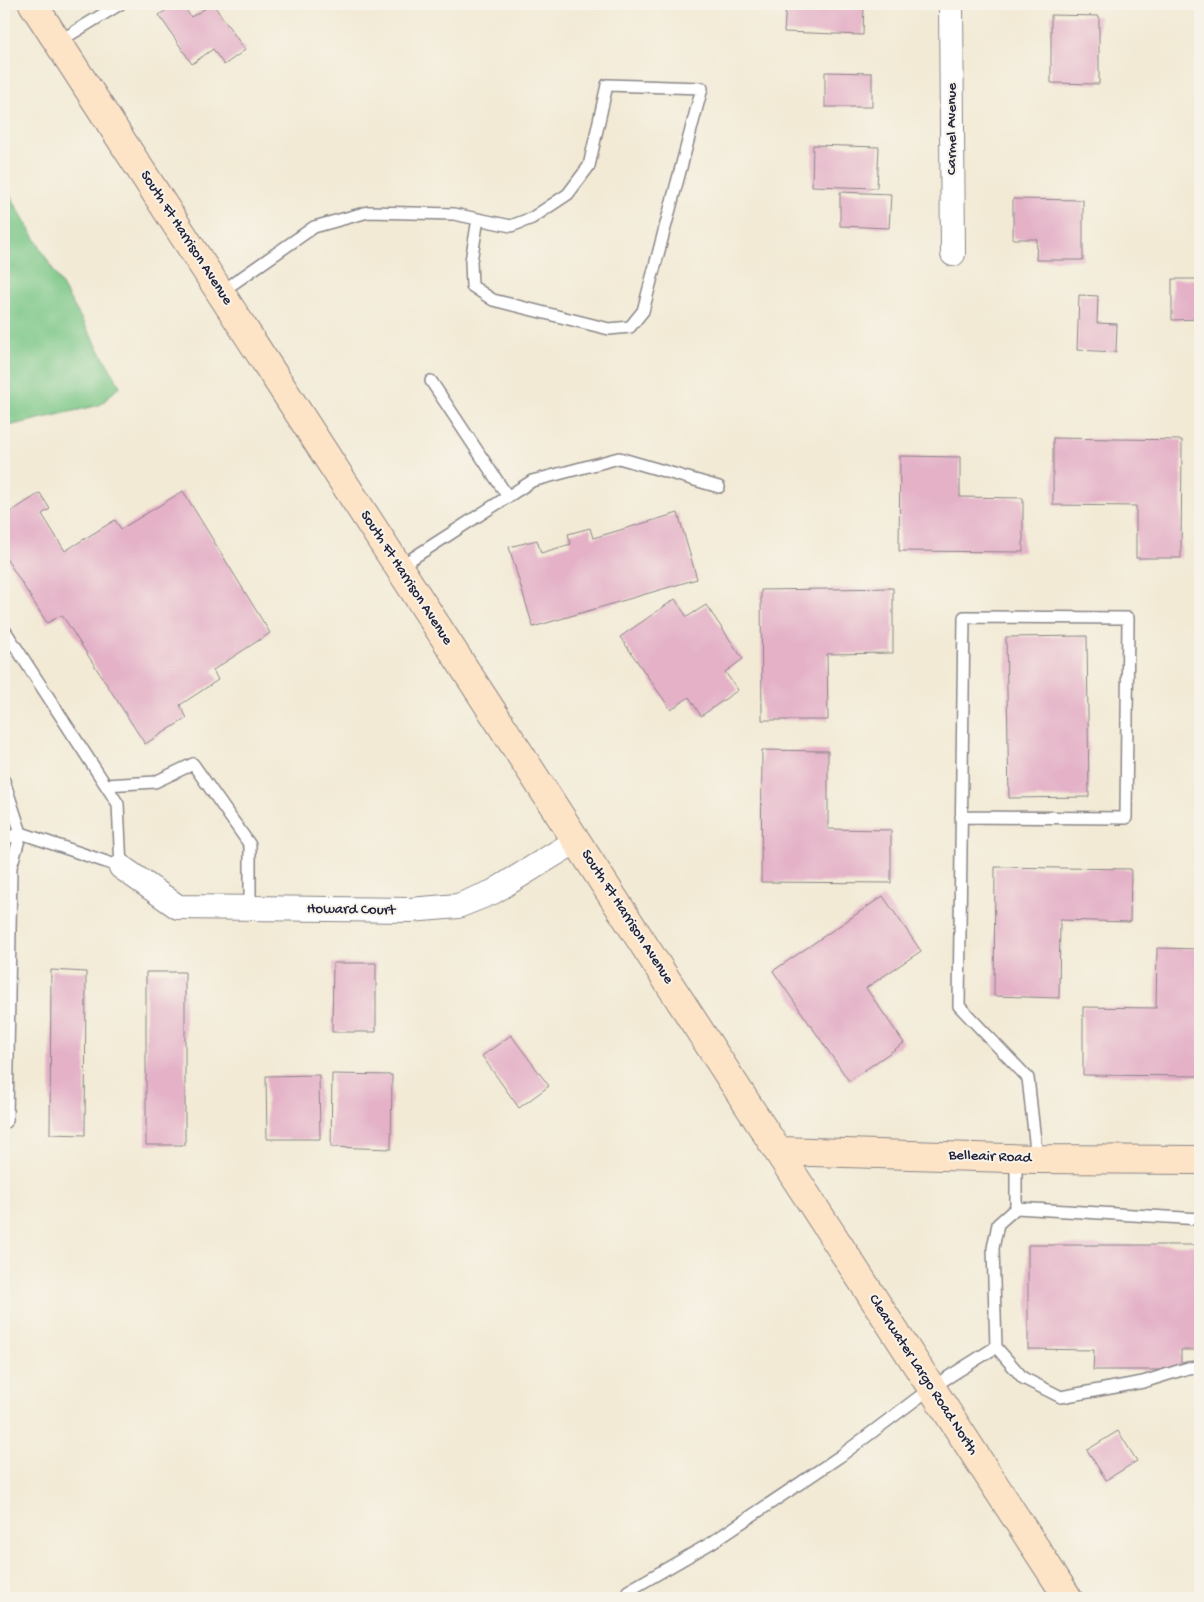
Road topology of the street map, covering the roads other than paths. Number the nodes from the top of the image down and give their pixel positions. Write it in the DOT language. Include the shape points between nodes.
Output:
graph roads {
  1 [pos="33,4"];
  2 [pos="120,4"];
  3 [pos="951,4"];
  4 [pos="58,42"];
  5 [pos="478,219"];
  6 [pos="952,254"];
  7 [pos="221,292"];
  8 [pos="431,381"];
  9 [pos="719,487"];
  10 [pos="508,497"];
  11 [pos="399,567"];
  12 [pos="4,629"];
  13 [pos="4,781"];
  14 [pos="106,785"];
  15 [pos="961,817"];
  16 [pos="21,833"];
  17 [pos="4,839"];
  18 [pos="576,841"];
  19 [pos="122,867"];
  20 [pos="250,908"];
  21 [pos="4,1123"];
  22 [pos="780,1151"];
  23 [pos="1026,1158"];
  24 [pos="1200,1160"];
  25 [pos="1016,1208"];
  26 [pos="1200,1219"];
  27 [pos="996,1347"];
  28 [pos="1200,1367"];
  29 [pos="931,1388"];
  30 [pos="628,1591"];
  31 [pos="1068,1598"];
  1 -- 4 [label="main road, South Ft Harrison Avenue"];
  2 -- 4 [label="lane"];
  3 -- 6 [label="street, Carmel Avenue"];
  4 -- 7 [label="main road, South Ft Harrison Avenue"];
  5 -- 5 [label="lane" via="471,261 472,286 493,300 609,329 630,327 643,311 702,88 607,86 589,166 568,194 532,218 511,226"];
  5 -- 7 [label="lane" via="454,214 368,212 314,228"];
  7 -- 11 [label="main road, South Ft Harrison Avenue"];
  8 -- 10 [label="lane"];
  9 -- 10 [label="lane" via="619,458 532,481"];
  10 -- 11 [label="lane"];
  11 -- 18 [label="main road, South Ft Harrison Avenue"];
  12 -- 14 [label="lane"];
  13 -- 16 [label="lane"];
  14 -- 19 [label="lane" via="118,804"];
  14 -- 20 [label="lane" via="155,782 193,764 250,845"];
  15 -- 15 [label="lane" via="964,618 1128,618 1126,818"];
  15 -- 23 [label="lane" via="959,1006 1028,1078"];
  16 -- 17 [label="lane"];
  16 -- 19 [label="lane"];
  16 -- 21 [label="lane" via="11,867 7,1120"];
  18 -- 20 [label="street, Howard Court" via="493,892 458,906 410,910"];
  18 -- 22 [label="main road, South Ft Harrison Avenue"];
  19 -- 20 [label="street, Howard Court" via="178,907"];
  22 -- 23 [label="main road, Belleair Road"];
  22 -- 29 [label="main road, Clearwater Largo Road North"];
  23 -- 24 [label="main road, Belleair Road"];
  23 -- 25 [label="lane"];
  25 -- 26 [label="lane"];
  25 -- 27 [label="lane" via="998,1224 993,1248"];
  27 -- 28 [label="lane" via="1023,1378 1061,1397 1143,1382"];
  27 -- 29 [label="lane"];
  29 -- 30 [label="lane" via="839,1457 711,1543"];
  29 -- 31 [label="main road, Clearwater Largo Road North"];
}
